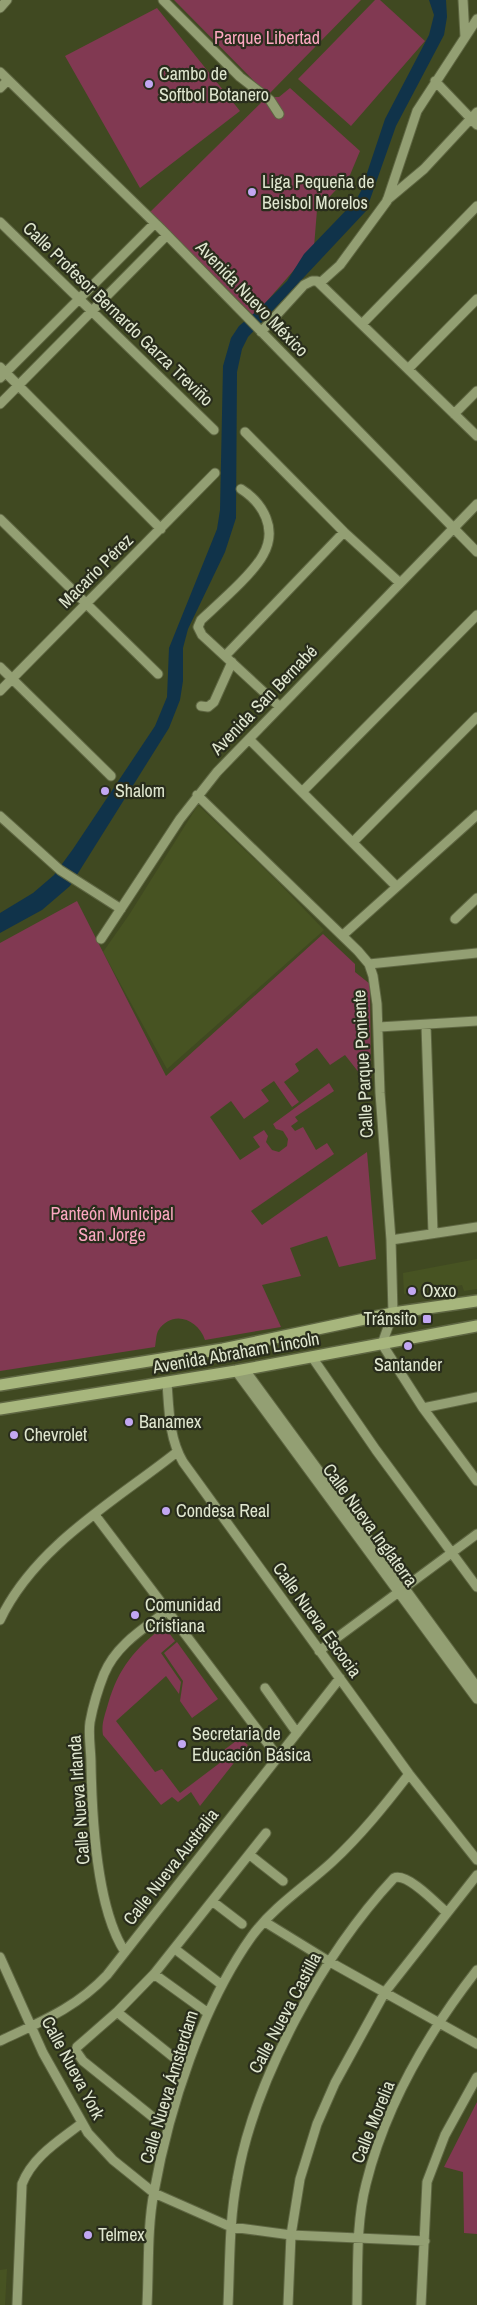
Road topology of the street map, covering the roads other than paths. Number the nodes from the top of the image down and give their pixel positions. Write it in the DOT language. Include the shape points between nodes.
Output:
graph roads {
  1 [pos="7,0"];
  2 [pos="163,0"];
  3 [pos="463,0"];
  4 [pos="0,8"];
  5 [pos="477,19"];
  6 [pos="465,37"];
  7 [pos="0,72"];
  8 [pos="8,80"];
  9 [pos="435,81"];
  10 [pos="0,88"];
  11 [pos="279,114"];
  12 [pos="475,119"];
  13 [pos="387,200"];
  14 [pos="477,206"];
  15 [pos="0,222"];
  16 [pos="155,223"];
  17 [pos="167,235"];
  18 [pos="320,283"];
  19 [pos="79,299"];
  20 [pos="477,299"];
  21 [pos="92,311"];
  22 [pos="362,324"];
  23 [pos="259,331"];
  24 [pos="408,369"];
  25 [pos="2,373"];
  26 [pos="18,386"];
  27 [pos="477,391"];
  28 [pos="0,404"];
  29 [pos="454,414"];
  30 [pos="214,430"];
  31 [pos="245,432"];
  32 [pos="477,436"];
  33 [pos="215,473"];
  34 [pos="241,489"];
  35 [pos="477,504"];
  36 [pos="0,519"];
  37 [pos="161,528"];
  38 [pos="453,529"];
  39 [pos="344,532"];
  40 [pos="477,552"];
  41 [pos="400,583"];
  42 [pos="86,605"];
  43 [pos="477,615"];
  44 [pos="228,659"];
  45 [pos="0,667"];
  46 [pos="158,674"];
  47 [pos="12,679"];
  48 [pos="0,691"];
  49 [pos="201,706"];
  50 [pos="280,707"];
  51 [pos="477,717"];
  52 [pos="249,739"];
  53 [pos="110,776"];
  54 [pos="303,791"];
  55 [pos="198,795"];
  56 [pos="477,815"];
  57 [pos="0,816"];
  58 [pos="354,841"];
  59 [pos="396,886"];
  60 [pos="477,898"];
  61 [pos="121,909"];
  62 [pos="455,919"];
  63 [pos="343,935"];
  64 [pos="100,939"];
  65 [pos="477,954"];
  66 [pos="369,964"];
  67 [pos="477,1021"];
  68 [pos="426,1025"];
  69 [pos="379,1027"];
  70 [pos="477,1227"];
  71 [pos="433,1233"];
  72 [pos="391,1240"];
  73 [pos="477,1301"];
  74 [pos="393,1313"];
  75 [pos="477,1326"];
  76 [pos="382,1344"];
  77 [pos="312,1357"];
  78 [pos="240,1370"];
  79 [pos="167,1383"];
  80 [pos="0,1384"];
  81 [pos="477,1397"];
  82 [pos="422,1408"];
  83 [pos="0,1410"];
  84 [pos="177,1452"];
  85 [pos="477,1480"];
  86 [pos="95,1515"];
  87 [pos="477,1534"];
  88 [pos="452,1553"];
  89 [pos="477,1587"];
  90 [pos="402,1590"];
  91 [pos="167,1611"];
  92 [pos="0,1620"];
  93 [pos="319,1651"];
  94 [pos="340,1678"];
  95 [pos="477,1686"];
  96 [pos="265,1688"];
  97 [pos="477,1699"];
  98 [pos="296,1733"];
  99 [pos="278,1757"];
  100 [pos="409,1774"];
  101 [pos="266,1833"];
  102 [pos="250,1855"];
  103 [pos="477,1860"];
  104 [pos="477,1875"];
  105 [pos="283,1881"];
  106 [pos="212,1901"];
  107 [pos="447,1913"];
  108 [pos="265,1922"];
  109 [pos="242,1924"];
  110 [pos="175,1949"];
  111 [pos="125,1952"];
  112 [pos="0,1957"];
  113 [pos="330,1962"];
  114 [pos="477,1970"];
  115 [pos="154,1974"];
  116 [pos="222,1985"];
  117 [pos="385,1992"];
  118 [pos="117,2012"];
  119 [pos="208,2013"];
  120 [pos="439,2023"];
  121 [pos="32,2026"];
  122 [pos="0,2042"];
  123 [pos="477,2044"];
  124 [pos="177,2060"];
  125 [pos="477,2077"];
  126 [pos="154,2118"];
  127 [pos="82,2123"];
  128 [pos="154,2193"];
  129 [pos="231,2227"];
  130 [pos="291,2235"];
  131 [pos="358,2237"];
  132 [pos="425,2241"];
  133 [pos="17,2305"];
  134 [pos="147,2305"];
  135 [pos="228,2305"];
  136 [pos="288,2305"];
  137 [pos="357,2305"];
  138 [pos="421,2305"];
  1 -- 4 [label="street"];
  2 -- 11 [label="street" via="240,77 270,100"];
  3 -- 6 [label="street"];
  5 -- 6 [label="street"];
  6 -- 9 [label="street"];
  7 -- 8 [label="street, Avenida Nuevo México"];
  8 -- 10 [label="street"];
  8 -- 16 [label="street, Avenida Nuevo México"];
  9 -- 12 [label="street"];
  9 -- 13 [label="street" via="410,126"];
  12 -- 13 [label="street" via="424,170"];
  13 -- 18 [label="street" via="340,265"];
  14 -- 22 [label="street"];
  15 -- 19 [label="street, Calle Profesor Bernardo Garza Treviño"];
  16 -- 17 [label="street, Avenida Nuevo México"];
  16 -- 19 [label="street"];
  17 -- 21 [label="street"];
  17 -- 23 [label="street, Avenida Nuevo México"];
  18 -- 22 [label="street"];
  18 -- 23 [label="street" via="314,280 307,283"];
  19 -- 21 [label="street, Calle Profesor Bernardo Garza Treviño"];
  19 -- 25 [label="street"];
  20 -- 24 [label="street"];
  21 -- 26 [label="street"];
  21 -- 30 [label="street, Calle Profesor Bernardo Garza Treviño"];
  22 -- 24 [label="street"];
  23 -- 38 [label="street, Avenida Nuevo México"];
  24 -- 29 [label="street"];
  25 -- 26 [label="street"];
  26 -- 28 [label="street"];
  26 -- 37 [label="street"];
  27 -- 29 [label="street"];
  29 -- 32 [label="street"];
  31 -- 39 [label="street"];
  33 -- 37 [label="street, Macario Pérez"];
  34 -- 44 [label="street" via="256,500 266,515 266,549 198,627 202,635"];
  35 -- 38 [label="street, Avenida San Bernabé"];
  36 -- 42 [label="street"];
  37 -- 42 [label="street, Macario Pérez"];
  38 -- 40 [label="street, Avenida Nuevo México"];
  38 -- 41 [label="street, Avenida San Bernabé"];
  39 -- 41 [label="street"];
  39 -- 44 [label="street"];
  41 -- 50 [label="street, Avenida San Bernabé"];
  42 -- 46 [label="street"];
  42 -- 47 [label="street, Macario Pérez"];
  43 -- 54 [label="street"];
  44 -- 49 [label="street" via="214,702 208,707"];
  44 -- 50 [label="street"];
  45 -- 47 [label="street"];
  47 -- 48 [label="street, Macario Pérez"];
  47 -- 53 [label="street"];
  50 -- 52 [label="street, Avenida San Bernabé"];
  51 -- 58 [label="street"];
  52 -- 54 [label="street"];
  52 -- 55 [label="street, Avenida San Bernabé"];
  54 -- 58 [label="street"];
  55 -- 61 [label="street, Avenida San Bernabé"];
  55 -- 63 [label="street, Calle Parque Poniente"];
  56 -- 59 [label="street"];
  57 -- 61 [label="street" via="60,870"];
  58 -- 59 [label="street"];
  59 -- 63 [label="street"];
  60 -- 62 [label="street"];
  61 -- 64 [label="street, Avenida San Bernabé"];
  63 -- 66 [label="street, Calle Parque Poniente"];
  65 -- 66 [label="street"];
  66 -- 69 [label="street, Calle Parque Poniente" via="376,986"];
  67 -- 68 [label="street"];
  68 -- 69 [label="street"];
  68 -- 71 [label="street"];
  69 -- 72 [label="street, Calle Parque Poniente" via="380,1093"];
  70 -- 71 [label="street"];
  71 -- 72 [label="street"];
  72 -- 74 [label="street, Calle Parque Poniente"];
  73 -- 74 [label="main road"];
  74 -- 76 [label="street"];
  74 -- 80 [label="main road" via="222,1350"];
  75 -- 76 [label="main road, Avenida Abraham Lincoln"];
  76 -- 77 [label="main road, Avenida Abraham Lincoln"];
  76 -- 82 [label="street"];
  77 -- 78 [label="main road, Avenida Abraham Lincoln"];
  77 -- 88 [label="street"];
  78 -- 79 [label="main road, Avenida Abraham Lincoln"];
  78 -- 90 [label="street, Calle Nueva Inglaterra"];
  79 -- 83 [label="main road, Avenida Abraham Lincoln"];
  79 -- 84 [label="street, Calle Nueva Escocia"];
  81 -- 82 [label="street"];
  82 -- 85 [label="street"];
  84 -- 86 [label="street"];
  84 -- 93 [label="street, Calle Nueva Escocia"];
  86 -- 91 [label="street"];
  86 -- 92 [label="street" via="33,1570 9,1601"];
  87 -- 88 [label="street"];
  88 -- 89 [label="street"];
  88 -- 90 [label="street"];
  90 -- 93 [label="street"];
  90 -- 95 [label="street, Calle Nueva Inglaterra"];
  90 -- 97 [label="street, Calle Nueva Inglaterra"];
  91 -- 99 [label="street"];
  91 -- 111 [label="street, Calle Nueva Irlanda" via="129,1639 112,1658 104,1673 90,1723 92,1803 104,1904"];
  93 -- 94 [label="street, Calle Nueva Escocia"];
  94 -- 98 [label="street, Calle Nueva Australia"];
  94 -- 100 [label="street, Calle Nueva Escocia"];
  96 -- 98 [label="street"];
  98 -- 99 [label="street, Calle Nueva Australia"];
  99 -- 111 [label="street, Calle Nueva Australia"];
  100 -- 103 [label="street, Calle Nueva Escocia"];
  100 -- 108 [label="street, Calle Nueva Ámsterdam" via="352,1843"];
  101 -- 102 [label="street"];
  102 -- 105 [label="street"];
  102 -- 106 [label="street"];
  104 -- 107 [label="street"];
  106 -- 109 [label="street"];
  106 -- 110 [label="street"];
  107 -- 113 [label="street, Calle Nueva Castilla" via="410,1880 398,1877 341,1943"];
  107 -- 117 [label="street"];
  108 -- 113 [label="street"];
  108 -- 116 [label="street, Calle Nueva Ámsterdam"];
  110 -- 115 [label="street"];
  110 -- 116 [label="street"];
  111 -- 121 [label="street, Calle Nueva Australia" via="83,1998"];
  112 -- 121 [label="street, Calle Nueva York"];
  113 -- 117 [label="street"];
  113 -- 129 [label="street, Calle Nueva Castilla" via="266,2083 237,2180"];
  114 -- 120 [label="street, Calle Morelia"];
  115 -- 118 [label="street"];
  115 -- 119 [label="street"];
  116 -- 119 [label="street, Calle Nueva Ámsterdam"];
  117 -- 120 [label="street"];
  117 -- 130 [label="street" via="335,2083 317,2124 300,2179"];
  118 -- 124 [label="street"];
  118 -- 126 [label="street" via="76,2049 82,2061"];
  119 -- 128 [label="street, Calle Nueva Ámsterdam" via="171,2123"];
  120 -- 123 [label="street"];
  120 -- 131 [label="street, Calle Morelia" via="383,2130 366,2184"];
  121 -- 122 [label="street, Calle Nueva Australia"];
  121 -- 127 [label="street, Calle Nueva York" via="43,2053"];
  125 -- 132 [label="street" via="445,2135 427,2182"];
  127 -- 128 [label="street, Calle Nueva York" via="112,2160"];
  127 -- 133 [label="street" via="41,2154 22,2184"];
  128 -- 129 [label="street, Calle Nueva York"];
  128 -- 134 [label="street, Calle Nueva Ámsterdam"];
  129 -- 130 [label="street, Calle Nueva York"];
  129 -- 135 [label="street, Calle Nueva Castilla"];
  130 -- 131 [label="street, Calle Nueva York"];
  130 -- 136 [label="street"];
  131 -- 132 [label="street, Calle Nueva York"];
  131 -- 137 [label="street, Calle Morelia"];
  132 -- 138 [label="street"];
}
